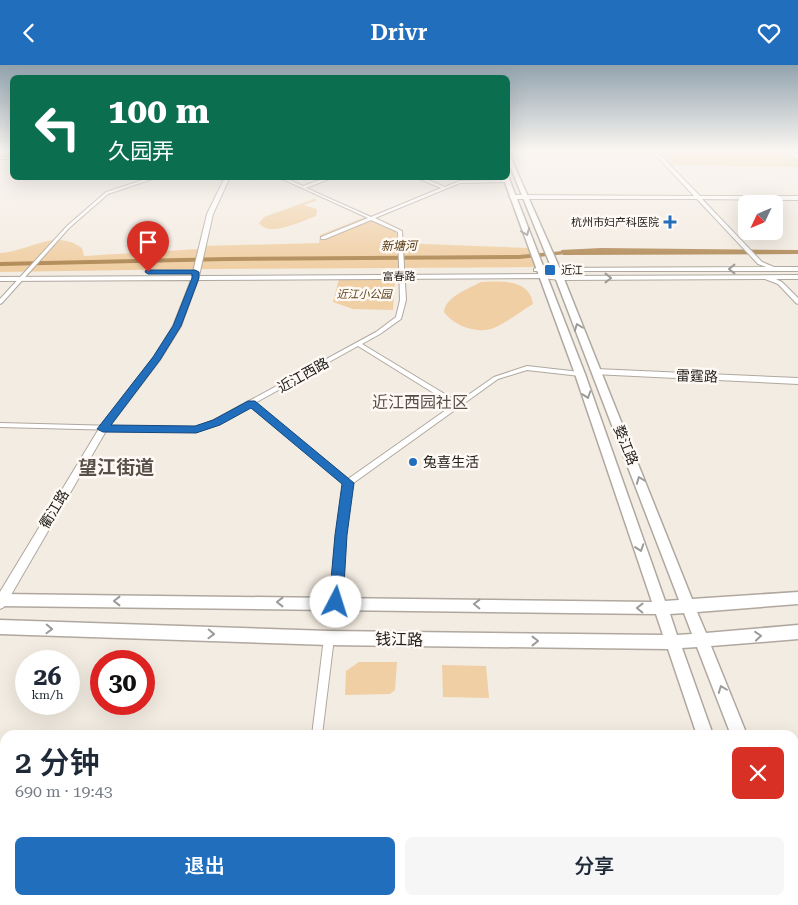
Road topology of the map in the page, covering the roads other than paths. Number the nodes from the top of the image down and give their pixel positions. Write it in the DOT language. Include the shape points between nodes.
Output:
graph roads {
  1 [pos="115,190"];
  2 [pos="222,190"];
  3 [pos="307,190"];
  4 [pos="440,190"];
  5 [pos="510,190"];
  6 [pos="523,190"];
  7 [pos="691,190"];
  8 [pos="696,196"];
  9 [pos="512,197"];
  10 [pos="526,197"];
  11 [pos="798,198"];
  12 [pos="371,218"];
  13 [pos="323,238"];
  14 [pos="759,264"];
  15 [pos="556,269"];
  16 [pos="798,269"];
  17 [pos="542,273"];
  18 [pos="0,274"];
  19 [pos="401,274"];
  20 [pos="195,275"];
  21 [pos="23,276"];
  22 [pos="798,277"];
  23 [pos="560,278"];
  24 [pos="0,279"];
  25 [pos="781,280"];
  26 [pos="0,302"];
  27 [pos="798,302"];
  28 [pos="358,344"];
  29 [pos="596,372"];
  30 [pos="580,374"];
  31 [pos="798,381"];
  32 [pos="251,403"];
  33 [pos="458,405"];
  34 [pos="0,425"];
  35 [pos="103,429"];
  36 [pos="348,483"];
  37 [pos="798,598"];
  38 [pos="1,601"];
  39 [pos="336,602"];
  40 [pos="662,608"];
  41 [pos="688,608"];
  42 [pos="0,627"];
  43 [pos="798,632"];
  44 [pos="329,638"];
  45 [pos="703,641"];
  46 [pos="674,642"];
  47 [pos="318,730"];
  48 [pos="703,730"];
  49 [pos="737,730"];
  1 -- 21 [label="street" via="106,193 68,227"];
  2 -- 20 [label="street, 衢江路" via="210,214"];
  3 -- 12 [label="street"];
  4 -- 12 [label="street"];
  5 -- 9 [label="main road, 婺江路"];
  6 -- 10 [label="main road, 婺江路"];
  7 -- 8 [label="street"];
  8 -- 10 [label="street"];
  8 -- 11 [label="street"];
  8 -- 14 [label="street"];
  9 -- 10 [label="street"];
  9 -- 17 [label="main road, 婺江路, one-way"];
  10 -- 15 [label="main road, 婺江路"];
  12 -- 13 [label="street"];
  12 -- 19 [label="street" via="400,231"];
  14 -- 15 [label="street, 富春路, one-way"];
  14 -- 16 [label="street, 富春路" via="774,269"];
  15 -- 17 [label="street, 富春路"];
  15 -- 23 [label="main road, 婺江路"];
  17 -- 19 [label="street, 富春路"];
  17 -- 23 [label="street, 富春路"];
  17 -- 30 [label="main road, 婺江路"];
  18 -- 21 [label="street, 富春路"];
  19 -- 20 [label="street, 富春路"];
  19 -- 28 [label="street, 近江西路" via="403,300 399,318"];
  20 -- 21 [label="street, 富春路"];
  20 -- 35 [label="street, 衢江路" via="177,326"];
  21 -- 24 [label="street, 富春路"];
  21 -- 26 [label="street"];
  22 -- 25 [label="street"];
  23 -- 25 [label="street, 富春路, one-way" via="765,277"];
  29 -- 23 [label="main road, 婺江路, one-way"];
  25 -- 27 [label="street"];
  28 -- 32 [label="street, 近江西路"];
  28 -- 33 [label="street"];
  29 -- 31 [label="street, 雷霆路"];
  41 -- 29 [label="main road, 婺江路, one-way"];
  30 -- 33 [label="street" via="527,368 496,378"];
  30 -- 40 [label="main road, 婺江路, one-way"];
  32 -- 35 [label="street, 近江西路" via="196,430"];
  32 -- 36 [label="street"];
  33 -- 36 [label="street"];
  34 -- 35 [label="street, 近江西路"];
  35 -- 38 [label="street, 衢江路"];
  36 -- 39 [label="street"];
  37 -- 41 [label="main road"];
  39 -- 38 [label="main road, one-way"];
  40 -- 39 [label="main road, one-way"];
  40 -- 41 [label="main road"];
  40 -- 46 [label="main road, 婺江路"];
  41 -- 45 [label="main road, 婺江路"];
  42 -- 44 [label="main road, 钱江路, one-way"];
  45 -- 43 [label="main road, 钱江路, one-way"];
  44 -- 46 [label="main road, 钱江路, one-way"];
  44 -- 47 [label="street"];
  45 -- 46 [label="main road, 钱江路"];
  49 -- 45 [label="main road, 婺江路, one-way"];
  46 -- 48 [label="main road, 婺江路"];
}
